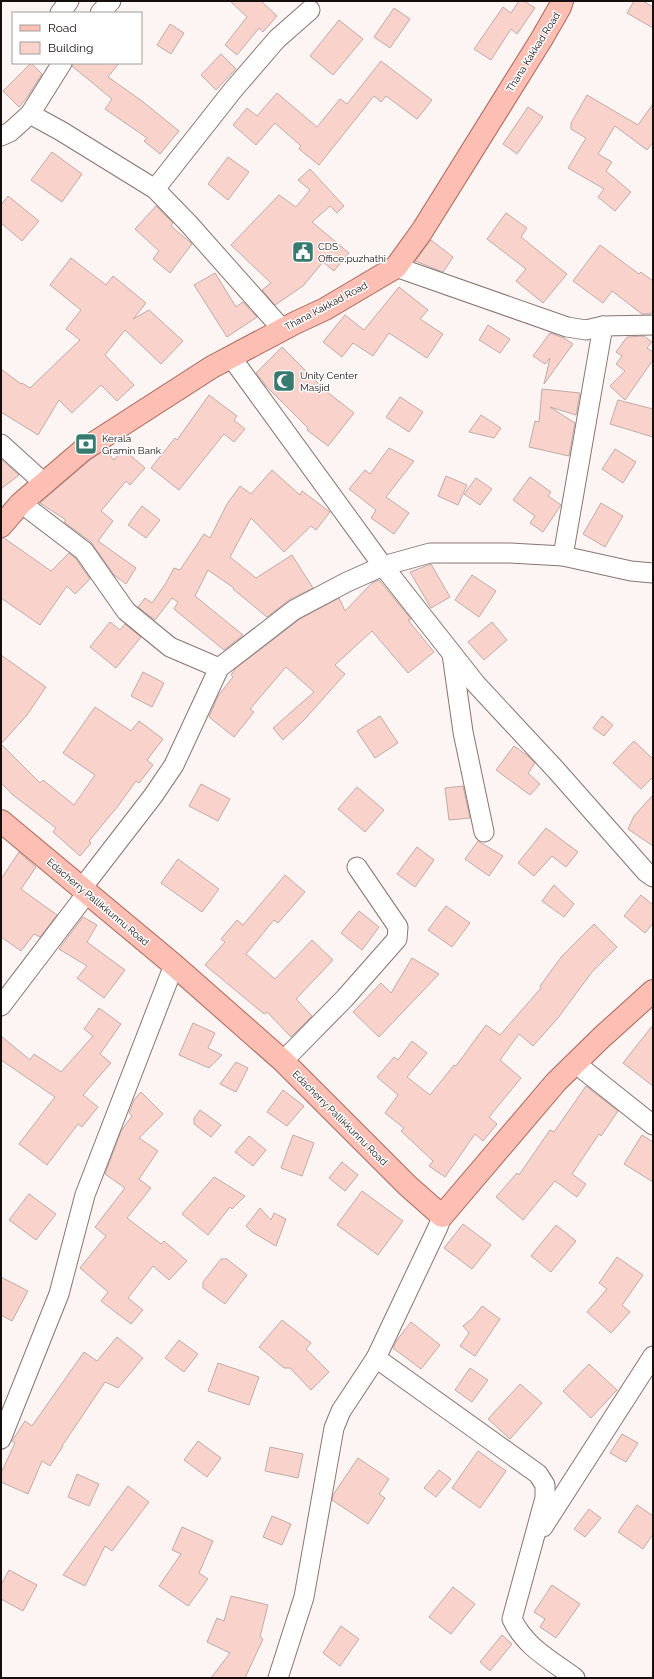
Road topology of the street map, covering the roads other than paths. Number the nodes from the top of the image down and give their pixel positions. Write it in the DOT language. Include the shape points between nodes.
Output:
graph roads {
  1 [pos="69,1"];
  2 [pos="112,1"];
  3 [pos="562,1"];
  4 [pos="310,10"];
  5 [pos="61,12"];
  6 [pos="101,12"];
  7 [pos="58,65"];
  8 [pos="30,114"];
  9 [pos="1,137"];
  10 [pos="155,189"];
  11 [pos="396,267"];
  12 [pos="653,325"];
  13 [pos="603,326"];
  14 [pos="282,330"];
  15 [pos="231,357"];
  16 [pos="1,444"];
  17 [pos="44,483"];
  18 [pos="21,503"];
  19 [pos="1,526"];
  20 [pos="563,556"];
  21 [pos="383,566"];
  22 [pos="653,573"];
  23 [pos="452,652"];
  24 [pos="218,668"];
  25 [pos="1,821"];
  26 [pos="484,832"];
  27 [pos="357,867"];
  28 [pos="653,877"];
  29 [pos="85,891"];
  30 [pos="174,965"];
  31 [pos="653,991"];
  32 [pos="1,1006"];
  33 [pos="283,1061"];
  34 [pos="575,1063"];
  35 [pos="653,1125"];
  36 [pos="442,1216"];
  37 [pos="653,1356"];
  38 [pos="376,1358"];
  39 [pos="1,1439"];
  40 [pos="533,1542"];
  41 [pos="278,1678"];
  42 [pos="575,1678"];
  1 -- 5 [label="street"];
  2 -- 6 [label="street"];
  3 -- 11 [label="main road, Thana Kakkad Road" via="541,40 422,231"];
  4 -- 10 [label="street" via="277,39"];
  7 -- 8 [label="street"];
  8 -- 9 [label="street"];
  8 -- 10 [label="street" via="61,130"];
  10 -- 14 [label="street"];
  11 -- 13 [label="street" via="567,327 586,330"];
  11 -- 14 [label="main road, Thana Kakkad Road" via="325,309"];
  12 -- 13 [label="street"];
  13 -- 20 [label="street"];
  14 -- 15 [label="main road, Thana Kakkad Road"];
  15 -- 17 [label="main road, Thana Kakkad Road" via="83,450"];
  15 -- 21 [label="street"];
  16 -- 17 [label="street"];
  17 -- 18 [label="main road, Thana Kakkad Road"];
  18 -- 19 [label="main road, Thana Kakkad Road"];
  18 -- 24 [label="street" via="84,551 126,611 170,647"];
  20 -- 21 [label="street" via="430,553"];
  20 -- 22 [label="street" via="631,571"];
  21 -- 23 [label="street"];
  21 -- 24 [label="street" via="294,610"];
  23 -- 26 [label="street" via="463,732"];
  23 -- 28 [label="street" via="476,684"];
  24 -- 29 [label="street" via="174,765"];
  25 -- 29 [label="main road, Edacherry Pallikkunnu Road"];
  27 -- 33 [label="street" via="398,927 397,939 345,998"];
  29 -- 30 [label="main road, Edacherry Pallikkunnu Road"];
  29 -- 32 [label="street"];
  30 -- 33 [label="main road, Edacherry Pallikkunnu Road"];
  30 -- 39 [label="street" via="85,1195 59,1294"];
  31 -- 34 [label="main road"];
  33 -- 36 [label="main road, Edacherry Pallikkunnu Road" via="408,1186"];
  34 -- 35 [label="street"];
  34 -- 36 [label="main road" via="505,1140"];
  36 -- 38 [label="street"];
  37 -- 40 [label="street"];
  38 -- 40 [label="street" via="538,1474 545,1484 545,1498"];
  38 -- 41 [label="street" via="341,1411 334,1428 304,1597"];
  40 -- 42 [label="street" via="512,1618 528,1643"];
}
